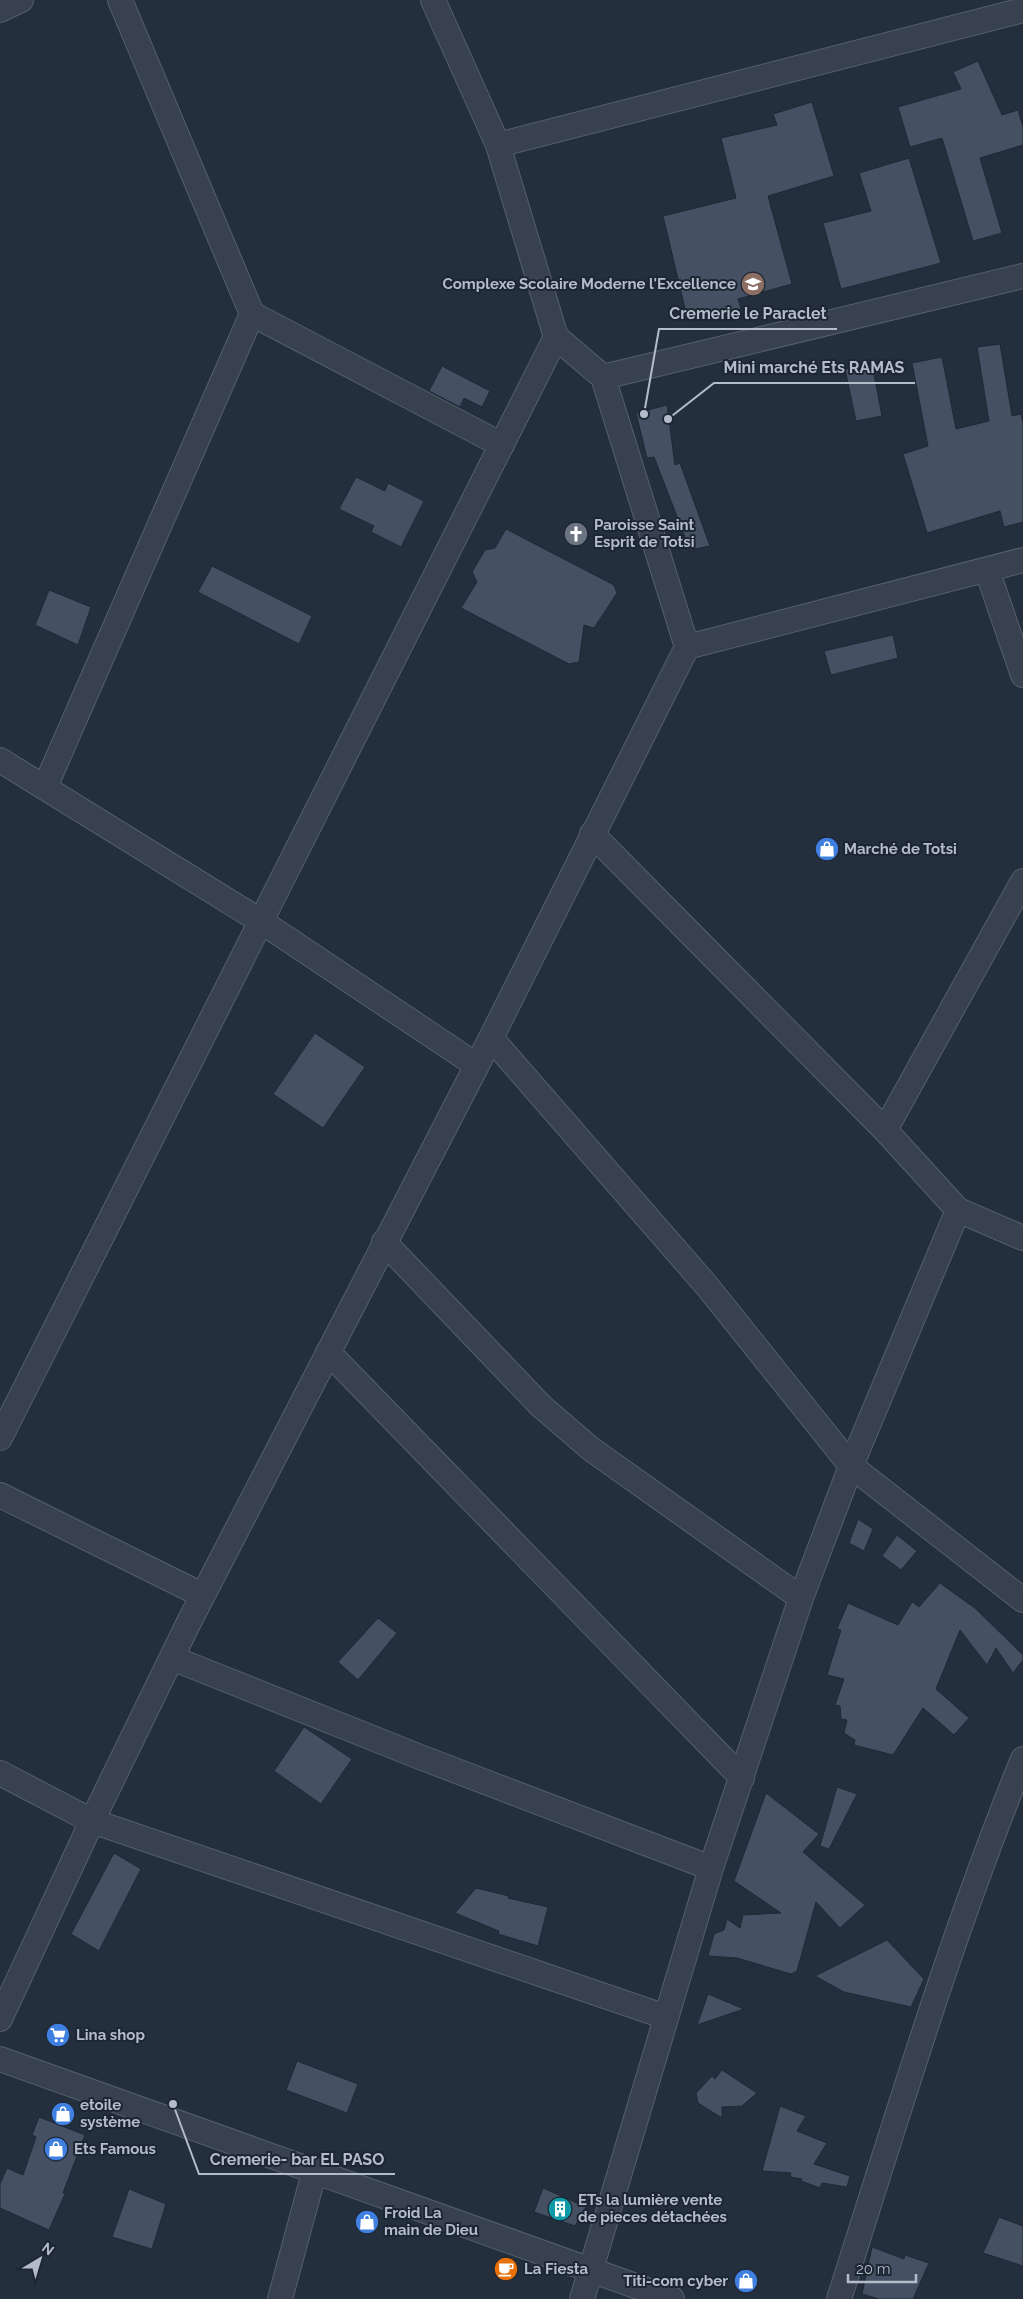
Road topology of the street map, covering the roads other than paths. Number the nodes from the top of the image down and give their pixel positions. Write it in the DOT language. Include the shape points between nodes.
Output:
graph roads {
  1 [pos="21,0"];
  2 [pos="120,0"];
  3 [pos="433,0"];
  4 [pos="0,10"];
  5 [pos="1023,10"];
  6 [pos="498,145"];
  7 [pos="1023,276"];
  8 [pos="252,314"];
  9 [pos="556,337"];
  10 [pos="603,377"];
  11 [pos="502,445"];
  12 [pos="1023,560"];
  13 [pos="987,570"];
  14 [pos="687,647"];
  15 [pos="1023,675"];
  16 [pos="0,760"];
  17 [pos="45,787"];
  18 [pos="592,834"];
  19 [pos="1023,880"];
  20 [pos="262,922"];
  21 [pos="491,1038"];
  22 [pos="476,1065"];
  23 [pos="885,1130"];
  24 [pos="958,1210"];
  25 [pos="1023,1238"];
  26 [pos="384,1242"];
  27 [pos="328,1352"];
  28 [pos="0,1438"];
  29 [pos="851,1466"];
  30 [pos="0,1494"];
  31 [pos="202,1595"];
  32 [pos="801,1598"];
  33 [pos="1023,1600"];
  34 [pos="172,1658"];
  35 [pos="1023,1759"];
  36 [pos="0,1772"];
  37 [pos="742,1778"];
  38 [pos="92,1821"];
  39 [pos="711,1868"];
  40 [pos="666,2016"];
  41 [pos="0,2019"];
  42 [pos="0,2059"];
  43 [pos="314,2173"];
  44 [pos="592,2272"];
  45 [pos="280,2299"];
  46 [pos="582,2299"];
  47 [pos="672,2299"];
  48 [pos="839,2299"];
  1 -- 4 [label="street"];
  2 -- 8 [label="street"];
  3 -- 6 [label="street"];
  5 -- 6 [label="street"];
  6 -- 9 [label="street"];
  7 -- 10 [label="street"];
  8 -- 11 [label="street"];
  8 -- 17 [label="street"];
  9 -- 10 [label="street"];
  9 -- 11 [label="street"];
  10 -- 14 [label="street"];
  11 -- 20 [label="street"];
  12 -- 13 [label="street"];
  13 -- 14 [label="street"];
  13 -- 15 [label="street"];
  14 -- 18 [label="street"];
  16 -- 17 [label="street"];
  17 -- 20 [label="street"];
  18 -- 21 [label="street"];
  18 -- 23 [label="street"];
  19 -- 23 [label="street"];
  20 -- 22 [label="street"];
  20 -- 28 [label="street"];
  21 -- 22 [label="street"];
  21 -- 29 [label="street" via="707,1286"];
  22 -- 26 [label="street"];
  23 -- 24 [label="street"];
  24 -- 25 [label="street"];
  24 -- 29 [label="street"];
  26 -- 27 [label="street"];
  26 -- 32 [label="street" via="567,1430"];
  27 -- 31 [label="street"];
  27 -- 37 [label="street"];
  29 -- 32 [label="street"];
  29 -- 33 [label="street"];
  30 -- 31 [label="street"];
  31 -- 34 [label="street"];
  32 -- 37 [label="street"];
  34 -- 38 [label="street"];
  34 -- 39 [label="street"];
  35 -- 48 [label="street" via="1000,1815 928,2021"];
  36 -- 38 [label="street"];
  37 -- 39 [label="street"];
  38 -- 40 [label="street"];
  38 -- 41 [label="street"];
  39 -- 40 [label="street"];
  40 -- 44 [label="street"];
  42 -- 43 [label="street"];
  43 -- 44 [label="street"];
  43 -- 45 [label="street"];
  44 -- 46 [label="street"];
  44 -- 47 [label="street"];
}
